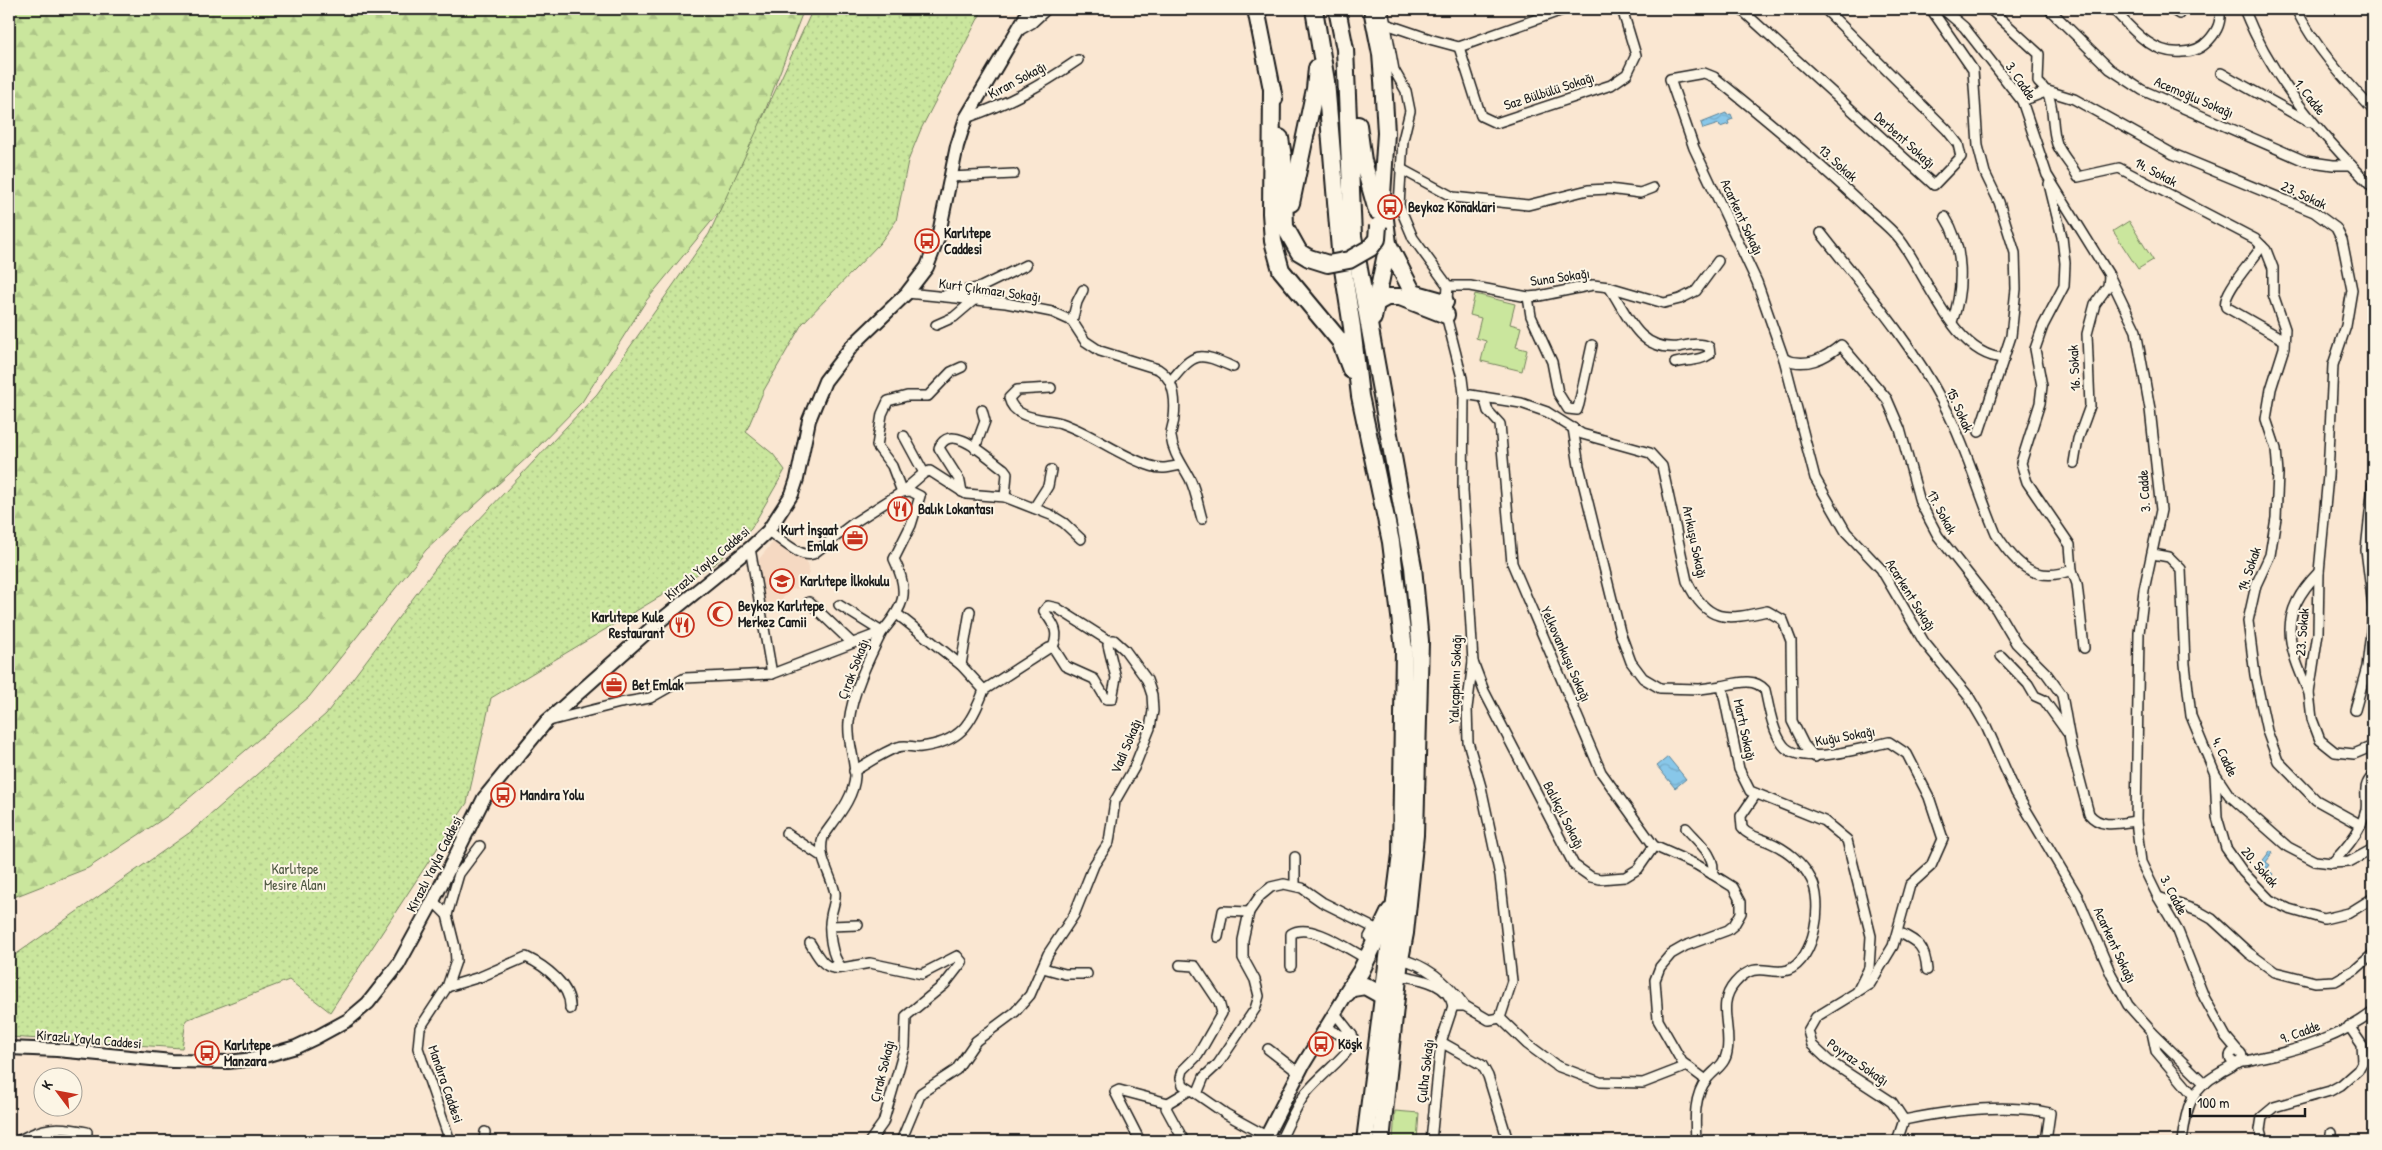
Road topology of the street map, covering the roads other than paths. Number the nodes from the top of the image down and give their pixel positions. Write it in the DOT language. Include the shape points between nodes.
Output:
graph roads {
  1 [pos="1030,9"];
  2 [pos="1047,9"];
  3 [pos="1256,9"];
  4 [pos="1314,9"];
  5 [pos="1337,9"];
  6 [pos="1372,9"];
  7 [pos="1383,9"];
  8 [pos="1564,9"];
  9 [pos="1622,9"];
  10 [pos="1825,9"];
  11 [pos="1930,9"];
  12 [pos="1943,9"];
  13 [pos="1990,9"];
  14 [pos="2049,9"];
  15 [pos="2113,9"];
  16 [pos="2220,9"];
  17 [pos="2244,9"];
  18 [pos="2296,9"];
  19 [pos="1744,12"];
  20 [pos="1386,24"];
  21 [pos="1016,32"];
  22 [pos="1320,33"];
  23 [pos="1459,47"];
  24 [pos="1345,49"];
  25 [pos="1078,60"];
  26 [pos="2221,74"];
  27 [pos="1383,80"];
  28 [pos="1670,80"];
  29 [pos="1272,89"];
  30 [pos="2048,91"];
  31 [pos="2022,101"];
  32 [pos="2373,110"];
  33 [pos="966,118"];
  34 [pos="2314,125"];
  35 [pos="2351,165"];
  36 [pos="1401,169"];
  37 [pos="1014,174"];
  38 [pos="2047,175"];
  39 [pos="950,177"];
  40 [pos="1653,188"];
  41 [pos="2373,188"];
  42 [pos="1945,217"];
  43 [pos="1378,219"];
  44 [pos="1286,227"];
  45 [pos="1821,233"];
  46 [pos="1388,244"];
  47 [pos="2262,246"];
  48 [pos="1718,261"];
  49 [pos="1026,265"];
  50 [pos="2109,275"];
  51 [pos="1609,287"];
  52 [pos="1083,290"];
  53 [pos="907,293"];
  54 [pos="941,296"];
  55 [pos="1528,297"];
  56 [pos="974,300"];
  57 [pos="1446,301"];
  58 [pos="1374,304"];
  59 [pos="1072,321"];
  60 [pos="1952,322"];
  61 [pos="936,325"];
  62 [pos="1371,333"];
  63 [pos="2284,340"];
  64 [pos="1592,345"];
  65 [pos="2004,358"];
  66 [pos="1784,359"];
  67 [pos="1675,363"];
  68 [pos="962,367"];
  69 [pos="1233,367"];
  70 [pos="1171,381"];
  71 [pos="1051,388"];
  72 [pos="1464,394"];
  73 [pos="1360,396"];
  74 [pos="1484,397"];
  75 [pos="982,410"];
  76 [pos="1573,428"];
  77 [pos="1979,432"];
  78 [pos="904,436"];
  79 [pos="975,448"];
  80 [pos="2074,463"];
  81 [pos="1181,465"];
  82 [pos="1050,470"];
  83 [pos="924,473"];
  84 [pos="2373,484"];
  85 [pos="902,492"];
  86 [pos="962,492"];
  87 [pos="1006,497"];
  88 [pos="1034,508"];
  89 [pos="1202,519"];
  90 [pos="768,531"];
  91 [pos="1081,539"];
  92 [pos="750,548"];
  93 [pos="2153,554"];
  94 [pos="2072,570"];
  95 [pos="2319,572"];
  96 [pos="809,602"];
  97 [pos="839,605"];
  98 [pos="2373,606"];
  99 [pos="970,611"];
  100 [pos="897,614"];
  101 [pos="2373,614"];
  102 [pos="882,632"];
  103 [pos="851,642"];
  104 [pos="1109,642"];
  105 [pos="1053,647"];
  106 [pos="2084,648"];
  107 [pos="2001,656"];
  108 [pos="1473,662"];
  109 [pos="961,665"];
  110 [pos="772,674"];
  111 [pos="1722,686"];
  112 [pos="984,690"];
  113 [pos="1484,691"];
  114 [pos="1468,693"];
  115 [pos="2309,693"];
  116 [pos="2355,710"];
  117 [pos="546,722"];
  118 [pos="2068,734"];
  119 [pos="2373,746"];
  120 [pos="1814,757"];
  121 [pos="854,771"];
  122 [pos="2214,774"];
  123 [pos="2373,776"];
  124 [pos="1756,794"];
  125 [pos="2370,807"];
  126 [pos="2136,821"];
  127 [pos="2361,824"];
  128 [pos="1686,828"];
  129 [pos="786,833"];
  130 [pos="480,846"];
  131 [pos="1654,846"];
  132 [pos="2373,849"];
  133 [pos="821,856"];
  134 [pos="1295,857"];
  135 [pos="2332,863"];
  136 [pos="1712,874"];
  137 [pos="1398,880"];
  138 [pos="1295,886"];
  139 [pos="1396,897"];
  140 [pos="2158,897"];
  141 [pos="2373,898"];
  142 [pos="433,901"];
  143 [pos="1249,912"];
  144 [pos="446,915"];
  145 [pos="858,925"];
  146 [pos="830,926"];
  147 [pos="1374,928"];
  148 [pos="1898,932"];
  149 [pos="1218,937"];
  150 [pos="810,943"];
  151 [pos="2373,954"];
  152 [pos="1360,955"];
  153 [pos="1180,965"];
  154 [pos="1290,966"];
  155 [pos="1393,967"];
  156 [pos="842,968"];
  157 [pos="1043,968"];
  158 [pos="1927,970"];
  159 [pos="1361,971"];
  160 [pos="1087,974"];
  161 [pos="447,986"];
  162 [pos="1350,991"];
  163 [pos="1856,994"];
  164 [pos="1383,996"];
  165 [pos="1453,1006"];
  166 [pos="1465,1006"];
  167 [pos="570,1009"];
  168 [pos="1334,1012"];
  169 [pos="2373,1012"];
  170 [pos="1500,1018"];
  171 [pos="2349,1026"];
  172 [pos="1324,1028"];
  173 [pos="2152,1032"];
  174 [pos="1352,1035"];
  175 [pos="1441,1042"];
  176 [pos="9,1048"];
  177 [pos="1268,1049"];
  178 [pos="2236,1057"];
  179 [pos="1382,1062"];
  180 [pos="1688,1066"];
  181 [pos="1299,1073"];
  182 [pos="1706,1080"];
  183 [pos="2205,1084"];
  184 [pos="1194,1092"];
  185 [pos="2193,1095"];
  186 [pos="1168,1103"];
  187 [pos="1904,1120"];
  188 [pos="86,1137"];
  189 [pos="1265,1139"];
  190 [pos="18,1141"];
  191 [pos="450,1141"];
  192 [pos="870,1141"];
  193 [pos="901,1141"];
  194 [pos="1140,1141"];
  195 [pos="1184,1141"];
  196 [pos="1280,1141"];
  197 [pos="1365,1141"];
  198 [pos="1381,1141"];
  199 [pos="1431,1141"];
  200 [pos="1508,1141"];
  201 [pos="1696,1141"];
  202 [pos="1897,1141"];
  203 [pos="2046,1141"];
  204 [pos="2182,1141"];
  205 [pos="2263,1141"];
  1 -- 21 [label="main road, Kirazlı Yayla Caddesi"];
  2 -- 21 [label="street"];
  3 -- 29 [label="highway"];
  4 -- 22 [label="highway"];
  5 -- 24 [label="highway"];
  6 -- 27 [label="highway"];
  7 -- 20 [label="street"];
  8 -- 23 [label="street"];
  9 -- 23 [label="street, Saz Bülbülü Sokağı" via="1636,55 1627,74 1611,85 1496,123 1481,116"];
  10 -- 19 [label="street, Derbent Sokağı" via="1958,144 1961,157 1934,186"];
  11 -- 65 [label="street" via="1973,70 1978,146 1984,173 1999,202 2015,253 2016,289 2011,336"];
  12 -- 31 [label="street, 3. Cadde" via="1964,27"];
  13 -- 30 [label="street, 14. Sokak" via="2039,54 2038,82"];
  14 -- 35 [label="street, Acemoğlu Sokağı" via="2110,69 2142,90 2305,160"];
  15 -- 16 [label="street" via="2135,33 2155,47 2177,53 2192,52 2205,44 2220,25"];
  17 -- 34 [label="street, 1. Cadde" via="2265,55"];
  18 -- 32 [label="street" via="2305,27"];
  20 -- 23 [label="street"];
  20 -- 36 [label="street" via="1394,70 1406,91 1410,111"];
  21 -- 33 [label="main road, Kirazlı Yayla Caddesi"];
  22 -- 44 [label="highway" via="1315,89"];
  22 -- 73 [label="highway" via="1340,250"];
  24 -- 43 [label="highway" via="1363,162"];
  24 -- 62 [label="highway" via="1353,236"];
  25 -- 33 [label="street, Kıran Sokağı" via="1039,87 1004,105"];
  26 -- 34 [label="street"];
  27 -- 43 [label="highway"];
  27 -- 46 [label="highway" via="1386,133 1382,195"];
  28 -- 60 [label="street, 13. Sokak" via="1704,73 1714,77 1826,169 1900,239"];
  28 -- 66 [label="street, Acarkent Sokağı" via="1694,148 1758,282"];
  29 -- 44 [label="highway" via="1283,157"];
  29 -- 73 [label="highway" via="1271,213 1273,241 1281,270 1340,341"];
  30 -- 31 [label="street"];
  30 -- 47 [label="street, 14. Sokak" via="2057,146 2078,177 2119,168"];
  30 -- 95 [label="street, 23. Sokak" via="2074,99 2173,154 2314,212 2336,228 2342,240 2352,290 2346,326 2333,365 2328,476"];
  31 -- 38 [label="street, 3. Cadde"];
  33 -- 39 [label="main road, Kirazlı Yayla Caddesi"];
  34 -- 35 [label="street, 1. Cadde"];
  35 -- 41 [label="street, 1. Cadde"];
  36 -- 40 [label="street" via="1453,197 1528,204 1588,190 1640,193"];
  36 -- 57 [label="street" via="1399,205"];
  37 -- 39 [label="street"];
  38 -- 50 [label="street, 3. Cadde"];
  38 -- 94 [label="street" via="2062,237 2064,286 2035,349 2042,386 2040,403 2021,463 2027,482 2070,545"];
  39 -- 53 [label="main road, Kirazlı Yayla Caddesi" via="938,238 927,267"];
  42 -- 60 [label="street" via="1953,230 1959,258 1959,294"];
  43 -- 44 [label="highway, bridge" via="1377,239 1370,248 1349,260 1328,264 1299,252"];
  45 -- 94 [label="street, 15. Sokak" via="1932,384 1944,405 1996,534 2008,553 2040,575 2056,576"];
  46 -- 57 [label="highway" via="1413,293"];
  46 -- 58 [label="highway"];
  47 -- 63 [label="street, 14. Sokak" via="2273,268 2273,294 2285,329"];
  47 -- 63 [label="street" via="2224,301 2226,307"];
  48 -- 51 [label="street, Suna Sokağı" via="1696,291 1680,299 1664,302"];
  49 -- 54 [label="street" via="981,286"];
  50 -- 80 [label="street, 16. Sokak" via="2108,286 2095,304 2087,334 2090,406 2078,439"];
  50 -- 93 [label="street, 3. Cadde" via="2136,331 2150,409 2161,510"];
  51 -- 55 [label="street, Suna Sokağı" via="1593,285"];
  51 -- 67 [label="street" via="1635,329 1651,344 1667,348 1703,344 1709,347 1710,354 1703,359"];
  52 -- 59 [label="street" via="1076,302"];
  53 -- 54 [label="street, Kurt Çıkmazı Sokağı"];
  53 -- 90 [label="main road, Kirazlı Yayla Caddesi" via="852,346 825,381 808,420 794,486"];
  54 -- 56 [label="street, Kurt Çıkmazı Sokağı"];
  55 -- 57 [label="street, Suna Sokağı" via="1470,286"];
  55 -- 64 [label="street" via="1531,316 1552,362 1558,393 1568,409 1577,410"];
  56 -- 59 [label="street, Kurt Çıkmazı Sokağı" via="1052,312"];
  56 -- 61 [label="street" via="954,317"];
  57 -- 58 [label="highway" via="1387,296"];
  57 -- 72 [label="street, Yalıçapkını Sokağı"];
  58 -- 62 [label="highway"];
  59 -- 70 [label="street" via="1085,341 1100,351 1158,369"];
  60 -- 65 [label="street, 13. Sokak" via="1961,338 1977,351 1992,358"];
  62 -- 155 [label="highway" via="1413,567 1420,641 1415,835 1405,933"];
  63 -- 127 [label="street, 14. Sokak" via="2266,419 2276,449 2276,518 2270,555 2256,586 2248,621 2256,675 2267,731 2278,761 2316,800"];
  65 -- 77 [label="street"];
  66 -- 118 [label="street, 17. Sokak" via="1795,363 1812,362 1828,356 1841,345 1887,400 1900,429 1920,502 1938,536 1996,609 2016,643 2046,673 2062,695"];
  66 -- 173 [label="street, Acarkent Sokağı" via="1816,478 1846,532 1881,568 1924,642 1969,697 1986,726 2016,793 2078,897 2110,974 2128,1005"];
  68 -- 85 [label="street" via="951,372 928,396 896,398 884,407 877,446 892,466"];
  69 -- 70 [label="street" via="1199,356 1187,361"];
  70 -- 81 [label="street" via="1174,417 1171,434 1174,452"];
  71 -- 81 [label="street" via="1017,390 1010,398 1011,405 1023,415 1077,429 1152,467 1162,469"];
  72 -- 74 [label="street, Arıkuşu Sokağı"];
  72 -- 108 [label="street, Yalıçapkını Sokağı" via="1463,490"];
  73 -- 137 [label="highway" via="1391,542 1404,648 1402,831"];
  74 -- 76 [label="street, Arıkuşu Sokağı" via="1521,403 1547,412"];
  74 -- 131 [label="street, Yelkovankuşu Sokağı" via="1488,410 1500,424 1512,563 1601,772"];
  75 -- 79 [label="street" via="985,421"];
  76 -- 111 [label="street, Martı Sokağı" via="1579,466 1620,632 1631,662 1643,678 1660,688"];
  76 -- 120 [label="street, Arıkuşu Sokağı" via="1582,434 1650,454 1662,466 1687,581 1695,598 1710,612 1730,619 1767,611 1782,620 1791,641 1792,721"];
  78 -- 83 [label="street"];
  79 -- 86 [label="street" via="956,437 942,442 939,448 960,481"];
  79 -- 87 [label="street" via="1007,473"];
  81 -- 89 [label="street" via="1190,479"];
  82 -- 88 [label="street" via="1048,486"];
  83 -- 85 [label="street"];
  83 -- 86 [label="street" via="934,472"];
  84 -- 98 [label="street" via="2366,550"];
  85 -- 90 [label="street" via="809,556"];
  85 -- 100 [label="street" via="910,491 920,496 912,526 894,559 905,589"];
  86 -- 87 [label="street"];
  87 -- 88 [label="street"];
  88 -- 91 [label="street" via="1064,523"];
  90 -- 92 [label="main road, Kirazlı Yayla Caddesi"];
  92 -- 110 [label="street"];
  92 -- 117 [label="main road, Kirazlı Yayla Caddesi"];
  93 -- 122 [label="street, 4. Cadde" via="2169,558 2181,569 2191,716"];
  93 -- 126 [label="street, 3. Cadde" via="2144,590 2139,633"];
  94 -- 106 [label="street" via="2077,584"];
  95 -- 115 [label="street, 23. Sokak" via="2318,633"];
  95 -- 115 [label="street, 23. Sokak" via="2297,597 2290,625 2292,655"];
  96 -- 103 [label="street"];
  97 -- 102 [label="street, Çırak Sokağı"];
  99 -- 109 [label="street"];
  100 -- 102 [label="street"];
  100 -- 109 [label="street"];
  101 -- 116 [label="street" via="2367,667"];
  102 -- 103 [label="street, Çırak Sokağı"];
  102 -- 121 [label="street, Çırak Sokağı" via="868,660 849,721 848,741"];
  103 -- 110 [label="street, Çırak Sokağı"];
  104 -- 105 [label="street" via="1057,608 1048,606 1044,611 1057,635"];
  104 -- 105 [label="street" via="1116,678 1114,695 1110,700 1104,697 1090,676 1065,666"];
  104 -- 157 [label="street, Vadi Sokağı" via="1117,642 1146,680 1153,702 1152,720 1134,768 1116,801 1109,842 1094,865 1074,914 1048,954"];
  105 -- 112 [label="street"];
  107 -- 118 [label="street, 17. Sokak" via="2035,696 2044,700"];
  108 -- 113 [label="street, Balıkçıl Sokağı"];
  108 -- 114 [label="street, Yalıçapkını Sokağı"];
  109 -- 112 [label="street"];
  110 -- 117 [label="street, Çırak Sokağı" via="686,678 650,698 620,702"];
  111 -- 120 [label="street, Kuğu Sokağı" via="1752,682 1761,685 1783,745 1797,754"];
  111 -- 124 [label="street, Martı Sokağı" via="1739,769 1750,791"];
  112 -- 121 [label="street" via="974,716 964,730 946,742 916,748 899,746"];
  113 -- 114 [label="street"];
  113 -- 131 [label="street, Balıkçıl Sokağı" via="1574,865 1600,879 1625,877 1638,870"];
  114 -- 170 [label="street, Yalıçapkını Sokağı" via="1468,742 1500,876 1510,959 1512,981"];
  115 -- 119 [label="street, 23. Sokak" via="2312,719 2320,740 2335,752 2354,754"];
  117 -- 142 [label="main road, Kirazlı Yayla Caddesi" via="484,798"];
  118 -- 126 [label="street, 17. Sokak" via="2089,814 2104,824"];
  120 -- 148 [label="street, Kuğu Sokağı" via="1889,742 1907,754 1929,798 1943,839 1931,866 1910,885"];
  121 -- 133 [label="street, Çırak Sokağı" via="846,803 823,837"];
  122 -- 135 [label="street, 4. Cadde" via="2229,795 2288,847 2315,861"];
  122 -- 141 [label="street, 20. Sokak" via="2217,817 2226,848 2270,900 2324,919 2348,912"];
  123 -- 125 [label="street" via="2364,790"];
  124 -- 163 [label="street" via="1824,822 1847,840 1871,936 1869,968"];
  124 -- 182 [label="street" via="1741,816 1742,828 1778,846 1801,864 1815,887 1816,918 1806,952 1795,966 1783,971 1764,969 1749,972 1729,990 1724,1009 1728,1032 1726,1057"];
  125 -- 127 [label="street"];
  126 -- 140 [label="street, 3. Cadde" via="2141,862"];
  127 -- 135 [label="street" via="2346,849"];
  128 -- 136 [label="street" via="1712,859"];
  129 -- 133 [label="street"];
  130 -- 144 [label="street" via="459,874"];
  131 -- 136 [label="street"];
  132 -- 135 [label="street" via="2350,862"];
  133 -- 146 [label="street" via="835,894"];
  134 -- 138 [label="street"];
  136 -- 180 [label="street" via="1736,890 1741,906 1738,919 1728,930 1671,954 1660,967 1655,980 1658,1020 1682,1062"];
  137 -- 139 [label="highway"];
  137 -- 147 [label="highway"];
  138 -- 143 [label="street" via="1271,887"];
  138 -- 147 [label="street"];
  139 -- 155 [label="highway"];
  139 -- 159 [label="highway"];
  140 -- 151 [label="street" via="2212,919 2275,972 2315,982 2335,981"];
  140 -- 178 [label="street, 3. Cadde" via="2178,931 2204,997"];
  142 -- 144 [label="street, Mandıra Caddesi"];
  142 -- 176 [label="main road, Kirazlı Yayla Caddesi" via="398,965 368,1003 348,1020 296,1047 254,1059 228,1062 172,1061"];
  143 -- 149 [label="street" via="1223,911"];
  143 -- 184 [label="street" via="1243,940 1244,958 1256,980 1259,996 1255,1009 1218,1064"];
  144 -- 161 [label="street, Mandıra Caddesi" via="456,961"];
  145 -- 146 [label="street"];
  146 -- 156 [label="street" via="834,953"];
  147 -- 152 [label="street"];
  148 -- 158 [label="street" via="1915,940 1926,952"];
  148 -- 163 [label="street, Kuğu Sokağı" via="1870,984"];
  150 -- 156 [label="street" via="826,966"];
  152 -- 154 [label="street" via="1332,938 1296,931 1291,934"];
  152 -- 162 [label="street" via="1351,977"];
  153 -- 184 [label="street" via="1195,966 1219,1002 1222,1013 1198,1055 1183,1070 1183,1085"];
  155 -- 159 [label="highway" via="1372,962"];
  155 -- 162 [label="highway" via="1375,974"];
  155 -- 164 [label="highway"];
  155 -- 165 [label="street" via="1437,984 1452,998"];
  155 -- 166 [label="street" via="1413,962 1435,974"];
  155 -- 179 [label="highway"];
  156 -- 192 [label="street, Çırak Sokağı" via="870,964 922,974 957,956 962,962 945,984 906,1016 905,1046 897,1075 883,1123"];
  157 -- 160 [label="street" via="1065,974"];
  157 -- 193 [label="street, Vadi Sokağı" via="1030,995 1020,1007 976,1041 956,1070 921,1093"];
  159 -- 162 [label="highway"];
  161 -- 167 [label="street" via="480,977 526,957 562,984 568,993"];
  161 -- 191 [label="street, Mandıra Caddesi" via="420,1028 418,1038 421,1059"];
  162 -- 164 [label="highway" via="1365,986"];
  162 -- 168 [label="main road"];
  163 -- 187 [label="street, Poyraz Sokağı" via="1816,1017 1808,1031 1812,1045 1829,1061 1892,1102"];
  164 -- 179 [label="highway"];
  165 -- 166 [label="street"];
  165 -- 175 [label="street, Çulha Sokağı"];
  166 -- 170 [label="street" via="1489,1020"];
  168 -- 172 [label="main road"];
  168 -- 174 [label="street"];
  169 -- 171 [label="street, 9. Cadde"];
  170 -- 180 [label="street" via="1557,1066 1600,1082 1643,1083"];
  171 -- 178 [label="street, 9. Cadde" via="2299,1049 2256,1060"];
  171 -- 205 [label="street" via="2362,1046 2363,1061 2358,1070 2330,1091 2274,1107 2262,1117 2260,1130"];
  172 -- 174 [label="street" via="1341,1035"];
  172 -- 181 [label="main road"];
  173 -- 183 [label="street, Acarkent Sokağı"];
  173 -- 185 [label="street" via="2156,1051"];
  174 -- 196 [label="street" via="1354,1043 1304,1095"];
  175 -- 199 [label="street, Çulha Sokağı"];
  175 -- 200 [label="street" via="1482,1065"];
  177 -- 181 [label="street"];
  178 -- 183 [label="street"];
  179 -- 197 [label="highway"];
  179 -- 198 [label="highway"];
  180 -- 182 [label="street"];
  181 -- 189 [label="main road"];
  182 -- 201 [label="street" via="1696,1110"];
  183 -- 185 [label="street"];
  184 -- 186 [label="street"];
  184 -- 189 [label="street"];
  185 -- 204 [label="street" via="2187,1109"];
  186 -- 194 [label="street" via="1119,1090 1115,1092"];
  186 -- 195 [label="street" via="1168,1114"];
  187 -- 202 [label="street"];
  187 -- 203 [label="street" via="1992,1110 2037,1110 2050,1113"];
  188 -- 190 [label="street" via="54,1127 29,1134"];
}
